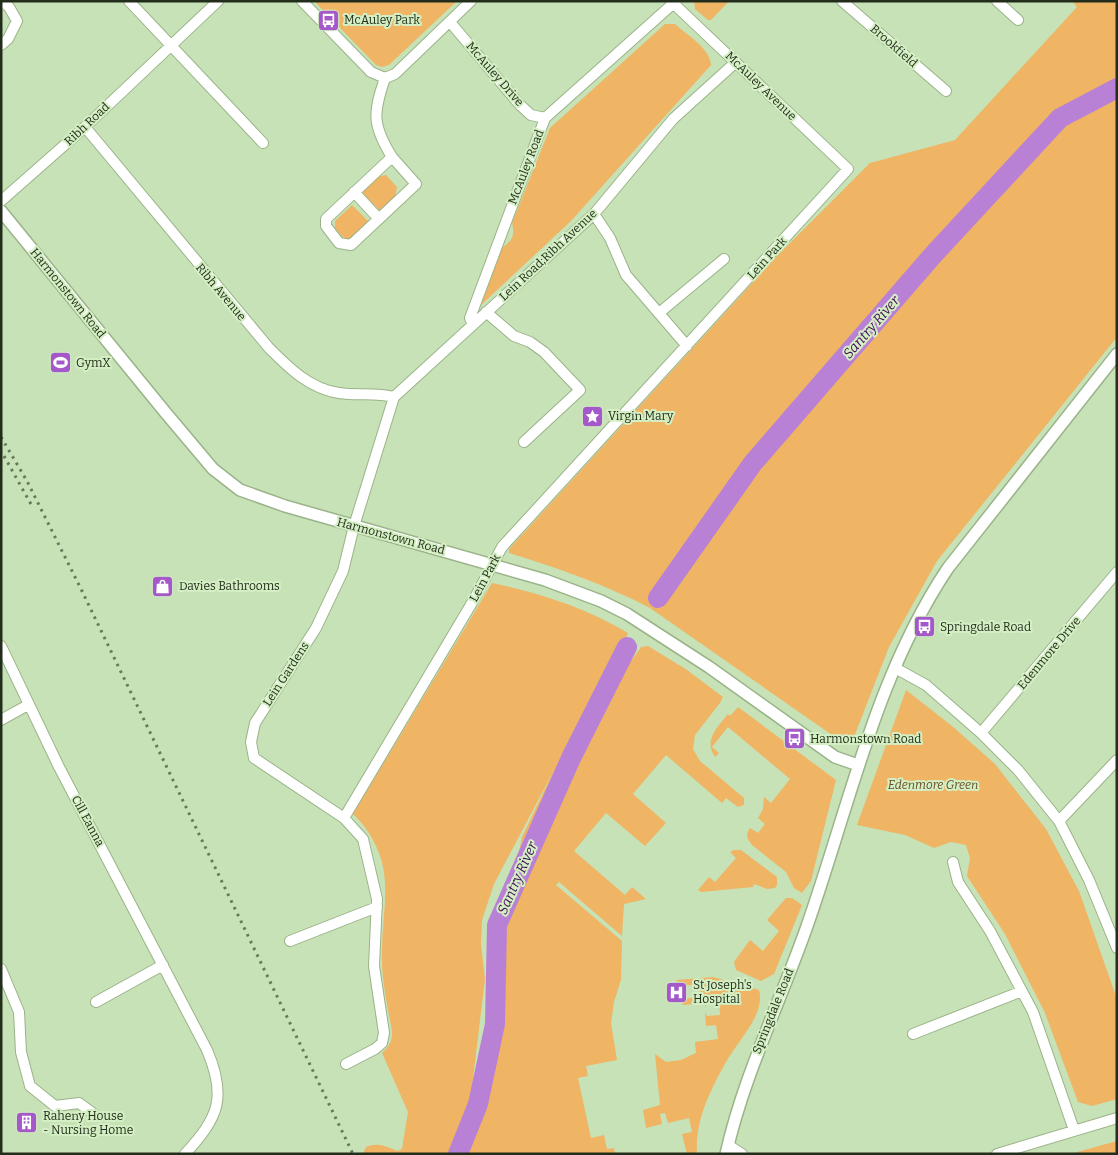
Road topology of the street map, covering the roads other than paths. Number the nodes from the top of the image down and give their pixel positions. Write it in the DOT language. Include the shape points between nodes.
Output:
graph roads {
  1 [pos="1,1"];
  2 [pos="129,1"];
  3 [pos="218,1"];
  4 [pos="302,1"];
  5 [pos="471,1"];
  6 [pos="842,1"];
  7 [pos="997,1"];
  8 [pos="675,3"];
  9 [pos="1018,20"];
  10 [pos="450,22"];
  11 [pos="170,44"];
  12 [pos="1,45"];
  13 [pos="736,62"];
  14 [pos="385,78"];
  15 [pos="946,91"];
  16 [pos="545,118"];
  17 [pos="85,127"];
  18 [pos="264,143"];
  19 [pos="392,157"];
  20 [pos="848,170"];
  21 [pos="354,192"];
  22 [pos="1,201"];
  23 [pos="1,211"];
  24 [pos="594,214"];
  25 [pos="379,219"];
  26 [pos="724,259"];
  27 [pos="486,312"];
  28 [pos="659,314"];
  29 [pos="473,325"];
  30 [pos="687,346"];
  31 [pos="1117,354"];
  32 [pos="394,396"];
  33 [pos="524,442"];
  34 [pos="354,526"];
  35 [pos="492,564"];
  36 [pos="1117,572"];
  37 [pos="1,646"];
  38 [pos="895,668"];
  39 [pos="28,705"];
  40 [pos="1,720"];
  41 [pos="981,733"];
  42 [pos="1117,760"];
  43 [pos="858,765"];
  44 [pos="344,818"];
  45 [pos="1059,821"];
  46 [pos="953,862"];
  47 [pos="377,907"];
  48 [pos="290,941"];
  49 [pos="1116,941"];
  50 [pos="162,965"];
  51 [pos="1,969"];
  52 [pos="1022,991"];
  53 [pos="96,1002"];
  54 [pos="913,1034"];
  55 [pos="346,1064"];
  56 [pos="94,1114"];
  57 [pos="1117,1118"];
  58 [pos="1074,1130"];
  59 [pos="1029,1149"];
  60 [pos="727,1150"];
  61 [pos="185,1154"];
  62 [pos="742,1154"];
  63 [pos="997,1154"];
  1 -- 12 [label="street" via="17,21"];
  2 -- 11 [label="street"];
  3 -- 11 [label="street, Ribh Road"];
  4 -- 14 [label="street" via="371,72"];
  5 -- 10 [label="street"];
  6 -- 15 [label="street, Brookfield"];
  7 -- 9 [label="street"];
  8 -- 13 [label="street, McAuley Avenue"];
  8 -- 16 [label="street, McAuley Road"];
  10 -- 14 [label="street" via="395,74"];
  10 -- 16 [label="street, McAuley Drive" via="519,104 531,114"];
  11 -- 17 [label="street, Ribh Road"];
  11 -- 18 [label="street"];
  13 -- 20 [label="street, McAuley Avenue"];
  13 -- 24 [label="street, Lein Road;Ribh Avenue" via="673,119"];
  14 -- 19 [label="street" via="375,106 379,136"];
  16 -- 29 [label="street, McAuley Road" via="470,318"];
  17 -- 22 [label="street, Ribh Road"];
  17 -- 32 [label="street, Ribh Avenue" via="269,348 292,371 317,387 339,393"];
  19 -- 21 [label="street"];
  19 -- 25 [label="street" via="416,184"];
  20 -- 30 [label="street, Lein Park"];
  21 -- 25 [label="street"];
  21 -- 25 [label="street" via="326,219 326,226 339,243 351,245"];
  23 -- 34 [label="street, Harmonstown Road" via="165,412 226,480 240,490"];
  24 -- 27 [label="street, Lein Road;Ribh Avenue"];
  24 -- 28 [label="street" via="610,238 626,275"];
  26 -- 28 [label="street"];
  27 -- 29 [label="street, Lein Road;Ribh Avenue"];
  27 -- 33 [label="street" via="514,336 544,352 580,390"];
  28 -- 30 [label="street"];
  29 -- 32 [label="street, Lein Road;Ribh Avenue"];
  30 -- 35 [label="street, Lein Park" via="502,547"];
  31 -- 38 [label="street, Springdale Road" via="948,568"];
  32 -- 34 [label="street, Lein Gardens"];
  34 -- 35 [label="street, Harmonstown Road"];
  34 -- 44 [label="street, Lein Gardens" via="344,571 316,628 255,722 251,742 254,758"];
  35 -- 43 [label="street, Harmonstown Road" via="545,580 626,614 709,667 835,757"];
  35 -- 44 [label="street, Lein Park"];
  36 -- 41 [label="street, Edenmore Drive"];
  37 -- 39 [label="street, Cill Eanna"];
  38 -- 41 [label="street" via="926,685"];
  38 -- 43 [label="street, Springdale Road"];
  39 -- 40 [label="street"];
  39 -- 50 [label="street, Cill Eanna"];
  41 -- 45 [label="street" via="1018,770"];
  42 -- 45 [label="street"];
  43 -- 60 [label="street, Springdale Road" via="806,930 748,1073"];
  44 -- 47 [label="street, Lein Gardens" via="363,839"];
  45 -- 49 [label="street"];
  46 -- 52 [label="street" via="958,882 990,931"];
  47 -- 48 [label="street"];
  47 -- 55 [label="street, Lein Gardens" via="374,966 384,1033 382,1043"];
  50 -- 53 [label="street"];
  50 -- 61 [label="street, Cill Eanna" via="218,1075 217,1103 209,1126"];
  51 -- 56 [label="street" via="19,1012 21,1052 30,1086 55,1106 79,1103"];
  52 -- 54 [label="street"];
  52 -- 58 [label="street" via="1033,1012"];
  57 -- 58 [label="street"];
  58 -- 59 [label="street"];
  59 -- 63 [label="street"];
  60 -- 62 [label="street"];
}
